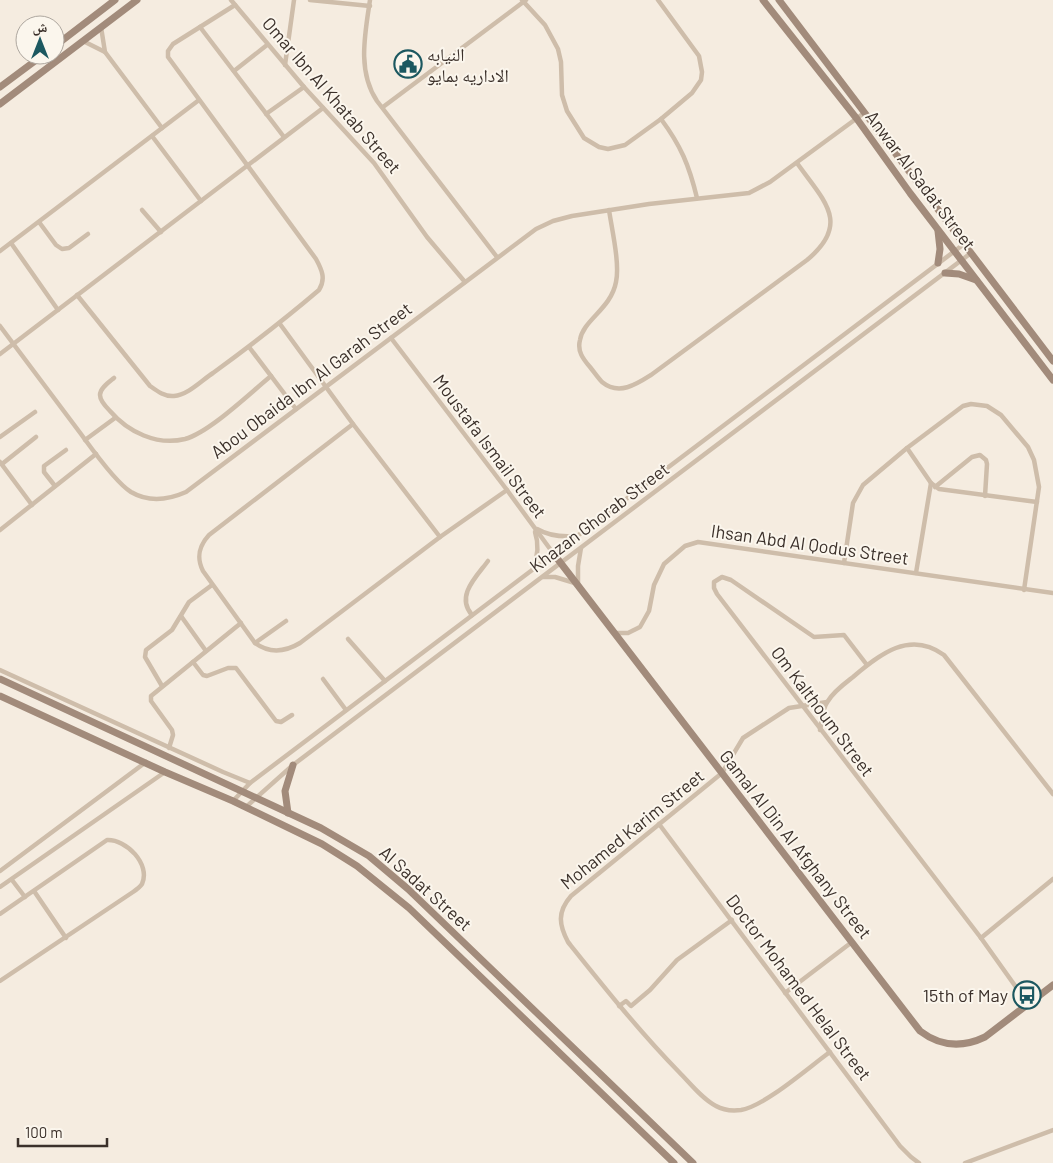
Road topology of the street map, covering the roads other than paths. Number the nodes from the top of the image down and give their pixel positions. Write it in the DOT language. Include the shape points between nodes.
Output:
graph roads {
  1 [pos="115,0"];
  2 [pos="137,0"];
  3 [pos="231,0"];
  4 [pos="294,0"];
  5 [pos="310,0"];
  6 [pos="370,0"];
  7 [pos="658,0"];
  8 [pos="763,0"];
  9 [pos="779,0"];
  10 [pos="524,1"];
  11 [pos="235,5"];
  12 [pos="370,6"];
  13 [pos="101,27"];
  14 [pos="200,27"];
  15 [pos="65,38"];
  16 [pos="83,40"];
  17 [pos="268,45"];
  18 [pos="105,52"];
  19 [pos="285,64"];
  20 [pos="30,65"];
  21 [pos="234,70"];
  22 [pos="304,86"];
  23 [pos="0,87"];
  24 [pos="199,100"];
  25 [pos="0,104"];
  26 [pos="383,107"];
  27 [pos="323,108"];
  28 [pos="266,114"];
  29 [pos="864,114"];
  30 [pos="661,119"];
  31 [pos="857,119"];
  32 [pos="162,128"];
  33 [pos="152,136"];
  34 [pos="284,137"];
  35 [pos="797,163"];
  36 [pos="248,165"];
  37 [pos="697,198"];
  38 [pos="201,201"];
  39 [pos="142,210"];
  40 [pos="609,210"];
  41 [pos="39,222"];
  42 [pos="937,228"];
  43 [pos="161,232"];
  44 [pos="88,234"];
  45 [pos="11,244"];
  46 [pos="964,244"];
  47 [pos="955,250"];
  48 [pos="0,252"];
  49 [pos="971,254"];
  50 [pos="496,257"];
  51 [pos="962,260"];
  52 [pos="938,263"];
  53 [pos="945,273"];
  54 [pos="977,280"];
  55 [pos="465,282"];
  56 [pos="77,295"];
  57 [pos="58,310"];
  58 [pos="280,324"];
  59 [pos="0,326"];
  60 [pos="391,338"];
  61 [pos="14,344"];
  62 [pos="249,347"];
  63 [pos="0,354"];
  64 [pos="1053,361"];
  65 [pos="271,376"];
  66 [pos="114,378"];
  67 [pos="1053,380"];
  68 [pos="776,385"];
  69 [pos="325,387"];
  70 [pos="784,395"];
  71 [pos="296,409"];
  72 [pos="35,412"];
  73 [pos="115,418"];
  74 [pos="353,424"];
  75 [pos="36,436"];
  76 [pos="0,437"];
  77 [pos="85,440"];
  78 [pos="907,448"];
  79 [pos="66,450"];
  80 [pos="96,454"];
  81 [pos="1,463"];
  82 [pos="931,483"];
  83 [pos="55,486"];
  84 [pos="935,487"];
  85 [pos="507,490"];
  86 [pos="984,496"];
  87 [pos="1037,502"];
  88 [pos="32,505"];
  89 [pos="534,528"];
  90 [pos="0,530"];
  91 [pos="440,536"];
  92 [pos="576,536"];
  93 [pos="581,548"];
  94 [pos="553,553"];
  95 [pos="488,560"];
  96 [pos="561,563"];
  97 [pos="844,564"];
  98 [pos="531,570"];
  99 [pos="916,574"];
  100 [pos="543,576"];
  101 [pos="578,584"];
  102 [pos="212,585"];
  103 [pos="1024,590"];
  104 [pos="1053,593"];
  105 [pos="181,616"];
  106 [pos="472,616"];
  107 [pos="286,621"];
  108 [pos="241,624"];
  109 [pos="615,633"];
  110 [pos="348,639"];
  111 [pos="255,643"];
  112 [pos="206,651"];
  113 [pos="193,662"];
  114 [pos="867,665"];
  115 [pos="0,670"];
  116 [pos="323,679"];
  117 [pos="0,680"];
  118 [pos="385,681"];
  119 [pos="162,686"];
  120 [pos="0,696"];
  121 [pos="827,702"];
  122 [pos="802,706"];
  123 [pos="346,710"];
  124 [pos="292,715"];
  125 [pos="820,730"];
  126 [pos="169,748"];
  127 [pos="146,762"];
  128 [pos="293,766"];
  129 [pos="165,772"];
  130 [pos="722,773"];
  131 [pos="250,783"];
  132 [pos="242,791"];
  133 [pos="1053,794"];
  134 [pos="256,797"];
  135 [pos="233,801"];
  136 [pos="246,807"];
  137 [pos="288,812"];
  138 [pos="659,824"];
  139 [pos="0,871"];
  140 [pos="1053,879"];
  141 [pos="12,880"];
  142 [pos="0,887"];
  143 [pos="34,891"];
  144 [pos="25,897"];
  145 [pos="0,914"];
  146 [pos="732,920"];
  147 [pos="66,938"];
  148 [pos="981,938"];
  149 [pos="852,942"];
  150 [pos="0,981"];
  151 [pos="1053,985"];
  152 [pos="785,993"];
  153 [pos="1028,1004"];
  154 [pos="619,1006"];
  155 [pos="830,1052"];
  156 [pos="1053,1130"];
  157 [pos="674,1163"];
  158 [pos="693,1163"];
  159 [pos="919,1163"];
  160 [pos="965,1163"];
  1 -- 15 [label="street"];
  2 -- 13 [label="street"];
  3 -- 11 [label="street, Omar Ibn Al Khatab Street"];
  4 -- 19 [label="street"];
  5 -- 12 [label="street"];
  6 -- 12 [label="street"];
  7 -- 30 [label="street" via="699,56 702,72 692,93"];
  8 -- 31 [label="street, Anwar Al Sadat Street"];
  9 -- 29 [label="street, Anwar Al Sadat Street"];
  10 -- 26 [label="street"];
  10 -- 30 [label="street" via="552,37 561,62 564,103 584,138 599,148 616,148"];
  11 -- 14 [label="street"];
  11 -- 17 [label="street, Omar Ibn Al Khatab Street"];
  12 -- 26 [label="street" via="364,70 368,86"];
  13 -- 16 [label="street"];
  13 -- 18 [label="street"];
  14 -- 21 [label="street"];
  14 -- 24 [label="street" via="171,46 168,54"];
  16 -- 18 [label="street"];
  16 -- 25 [label="street"];
  17 -- 19 [label="street, Omar Ibn Al Khatab Street"];
  17 -- 21 [label="street"];
  18 -- 32 [label="street"];
  19 -- 22 [label="street, Omar Ibn Al Khatab Street"];
  20 -- 23 [label="street"];
  21 -- 28 [label="street"];
  22 -- 27 [label="street, Omar Ibn Al Khatab Street"];
  22 -- 28 [label="street"];
  24 -- 32 [label="street"];
  24 -- 36 [label="street"];
  26 -- 50 [label="street"];
  27 -- 34 [label="street"];
  27 -- 55 [label="street, Omar Ibn Al Khatab Street" via="374,163 427,237"];
  28 -- 34 [label="street"];
  29 -- 31 [label="street, Abou Obaida Ibn Al Garah Street"];
  29 -- 46 [label="street, Anwar Al Sadat Street"];
  30 -- 37 [label="street" via="682,151"];
  31 -- 35 [label="street, Abou Obaida Ibn Al Garah Street"];
  31 -- 42 [label="street, Anwar Al Sadat Street"];
  32 -- 33 [label="street"];
  33 -- 38 [label="street"];
  33 -- 41 [label="street"];
  34 -- 36 [label="street"];
  35 -- 37 [label="street, Abou Obaida Ibn Al Garah Street" via="749,193"];
  35 -- 40 [label="street" via="830,214 832,222 822,246 651,375 636,385 622,388 602,382 581,356 579,348 583,331 608,303 617,281"];
  36 -- 38 [label="street"];
  36 -- 58 [label="street" via="322,270 323,284 319,290"];
  37 -- 40 [label="street, Abou Obaida Ibn Al Garah Street"];
  38 -- 43 [label="street"];
  39 -- 43 [label="street"];
  40 -- 50 [label="street, Abou Obaida Ibn Al Garah Street" via="553,221"];
  41 -- 44 [label="street" via="62,249 70,248"];
  41 -- 45 [label="street"];
  42 -- 47 [label="street, Anwar Al Sadat Street"];
  42 -- 52 [label="street"];
  43 -- 56 [label="street"];
  45 -- 48 [label="street"];
  45 -- 57 [label="street"];
  46 -- 47 [label="street, Khazan Ghorab Street"];
  46 -- 49 [label="street, Anwar Al Sadat Street"];
  47 -- 51 [label="street, Anwar Al Sadat Street"];
  47 -- 52 [label="street, Khazan Ghorab Street"];
  49 -- 51 [label="street, Khazan Ghorab Street"];
  49 -- 64 [label="street, Anwar Al Sadat Street"];
  50 -- 55 [label="street, Abou Obaida Ibn Al Garah Street"];
  51 -- 53 [label="street, Khazan Ghorab Street"];
  51 -- 54 [label="street, Anwar Al Sadat Street"];
  52 -- 68 [label="street, Khazan Ghorab Street"];
  53 -- 54 [label="street"];
  53 -- 70 [label="street, Khazan Ghorab Street"];
  54 -- 67 [label="street, Anwar Al Sadat Street"];
  55 -- 60 [label="street, Abou Obaida Ibn Al Garah Street"];
  56 -- 57 [label="street"];
  56 -- 62 [label="street" via="150,386 167,396 184,393"];
  57 -- 61 [label="street"];
  58 -- 62 [label="street"];
  58 -- 69 [label="street"];
  59 -- 61 [label="street, Abou Obaida Ibn Al Garah Street"];
  60 -- 69 [label="street, Abou Obaida Ibn Al Garah Street"];
  60 -- 85 [label="street, Moustafa Ismail Street"];
  61 -- 63 [label="street"];
  61 -- 77 [label="street, Abou Obaida Ibn Al Garah Street"];
  62 -- 65 [label="street"];
  65 -- 71 [label="street"];
  65 -- 73 [label="street" via="206,429 186,439 157,440 131,430"];
  66 -- 73 [label="street" via="101,390 100,396"];
  68 -- 70 [label="street"];
  68 -- 92 [label="street, Khazan Ghorab Street"];
  69 -- 71 [label="street, Abou Obaida Ibn Al Garah Street"];
  69 -- 74 [label="street"];
  70 -- 93 [label="street, Khazan Ghorab Street"];
  71 -- 80 [label="street, Abou Obaida Ibn Al Garah Street" via="175,497 151,499 132,492"];
  72 -- 76 [label="street"];
  73 -- 77 [label="street"];
  74 -- 91 [label="street"];
  74 -- 102 [label="street" via="203,541 200,565"];
  75 -- 81 [label="street"];
  77 -- 80 [label="street, Abou Obaida Ibn Al Garah Street"];
  78 -- 82 [label="street"];
  78 -- 87 [label="street" via="963,406 987,406 1001,415 1028,447 1037,474"];
  78 -- 97 [label="street" via="863,485 857,494"];
  79 -- 83 [label="street" via="44,466 44,472"];
  80 -- 83 [label="street"];
  81 -- 88 [label="street"];
  82 -- 84 [label="street"];
  82 -- 99 [label="street"];
  83 -- 88 [label="street"];
  84 -- 86 [label="street"];
  84 -- 86 [label="street" via="972,456 980,455 987,464"];
  85 -- 89 [label="street, Moustafa Ismail Street"];
  85 -- 91 [label="street"];
  86 -- 87 [label="street"];
  87 -- 103 [label="street"];
  88 -- 90 [label="street"];
  89 -- 92 [label="street" via="558,536"];
  89 -- 94 [label="street, Moustafa Ismail Street"];
  89 -- 98 [label="street" via="538,545"];
  91 -- 111 [label="street" via="292,648 275,651"];
  92 -- 94 [label="street, Khazan Ghorab Street"];
  93 -- 96 [label="street, Khazan Ghorab Street"];
  93 -- 101 [label="street"];
  94 -- 96 [label="street, Gamal Al Din Al Afghany Street"];
  94 -- 98 [label="street, Khazan Ghorab Street"];
  95 -- 106 [label="street" via="465,595 465,604"];
  96 -- 100 [label="street, Khazan Ghorab Street"];
  96 -- 101 [label="street, Gamal Al Din Al Afghany Street"];
  97 -- 99 [label="street, Ihsan Abd Al Qodus Street"];
  97 -- 109 [label="street, Ihsan Abd Al Qodus Street" via="705,543 691,544 664,564 654,585 649,611 640,627 628,633"];
  98 -- 106 [label="street, Khazan Ghorab Street"];
  99 -- 103 [label="street, Ihsan Abd Al Qodus Street"];
  100 -- 101 [label="street"];
  100 -- 128 [label="street, Khazan Ghorab Street"];
  101 -- 109 [label="street, Gamal Al Din Al Afghany Street"];
  102 -- 105 [label="street" via="189,602"];
  102 -- 108 [label="street"];
  103 -- 104 [label="street, Ihsan Abd Al Qodus Street"];
  105 -- 112 [label="street"];
  105 -- 119 [label="street" via="172,630 144,654"];
  106 -- 118 [label="street, Khazan Ghorab Street"];
  107 -- 111 [label="street"];
  108 -- 111 [label="street"];
  108 -- 112 [label="street"];
  109 -- 130 [label="street, Gamal Al Din Al Afghany Street"];
  110 -- 118 [label="street"];
  112 -- 113 [label="street"];
  113 -- 119 [label="street"];
  113 -- 124 [label="street" via="207,676 236,668 276,721 281,722"];
  114 -- 121 [label="street"];
  114 -- 122 [label="street, Om Kalthoum Street" via="844,635 814,637 731,580 717,579 716,594"];
  114 -- 133 [label="street" via="891,649 909,644 938,650"];
  115 -- 126 [label="street"];
  116 -- 123 [label="street"];
  117 -- 132 [label="street, Al Sadat Street"];
  118 -- 123 [label="street, Khazan Ghorab Street"];
  119 -- 126 [label="street" via="151,698 172,730"];
  120 -- 127 [label="street, Al Sadat Street"];
  121 -- 122 [label="street"];
  121 -- 125 [label="street"];
  122 -- 125 [label="street, Om Kalthoum Street"];
  122 -- 130 [label="street" via="789,708 743,738"];
  123 -- 131 [label="street, Khazan Ghorab Street"];
  125 -- 148 [label="street, Om Kalthoum Street"];
  126 -- 131 [label="street"];
  127 -- 129 [label="street, Al Sadat Street"];
  127 -- 139 [label="street"];
  128 -- 134 [label="street, Khazan Ghorab Street"];
  128 -- 137 [label="street" via="285,791"];
  129 -- 135 [label="street, Al Sadat Street"];
  129 -- 141 [label="street"];
  130 -- 138 [label="street, Mohamed Karim Street"];
  130 -- 149 [label="street, Gamal Al Din Al Afghany Street"];
  131 -- 132 [label="street, Khazan Ghorab Street"];
  132 -- 134 [label="street, Al Sadat Street"];
  132 -- 135 [label="street, Khazan Ghorab Street"];
  134 -- 136 [label="street, Khazan Ghorab Street"];
  134 -- 137 [label="street, Al Sadat Street"];
  135 -- 136 [label="street, Al Sadat Street"];
  136 -- 157 [label="street, Al Sadat Street" via="341,855 394,894"];
  137 -- 158 [label="street, Al Sadat Street" via="353,846 394,875"];
  138 -- 146 [label="street, Doctor Mohamed Helal Street"];
  138 -- 154 [label="street, Mohamed Karim Street" via="571,896 560,915 568,942"];
  140 -- 148 [label="street"];
  141 -- 142 [label="street"];
  141 -- 144 [label="street"];
  143 -- 144 [label="street"];
  143 -- 147 [label="street"];
  143 -- 147 [label="street" via="107,840 120,842 137,857 143,872 142,884"];
  144 -- 145 [label="street"];
  146 -- 152 [label="street, Doctor Mohamed Helal Street"];
  146 -- 154 [label="street" via="677,960 631,1006 626,1001"];
  147 -- 150 [label="street"];
  148 -- 153 [label="street, Om Kalthoum Street"];
  149 -- 152 [label="street"];
  149 -- 153 [label="street, Gamal Al Din Al Afghany Street" via="920,1031 940,1043 974,1042"];
  151 -- 153 [label="street, Gamal Al Din Al Afghany Street"];
  152 -- 155 [label="street, Doctor Mohamed Helal Street"];
  154 -- 155 [label="street, Mohamed Karim Street" via="691,1084 714,1105 729,1110 744,1110 760,1103"];
  155 -- 159 [label="street, Doctor Mohamed Helal Street" via="900,1146"];
  156 -- 160 [label="street"];
}
